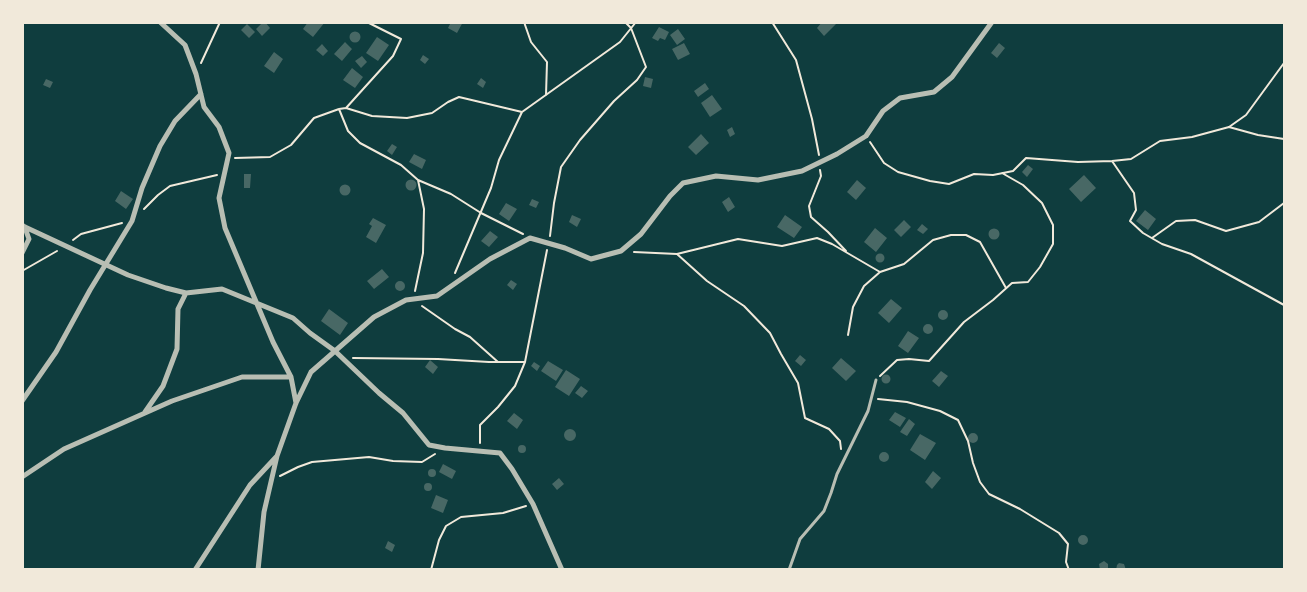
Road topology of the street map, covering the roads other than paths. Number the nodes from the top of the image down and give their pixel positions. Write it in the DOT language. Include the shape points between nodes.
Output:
graph roads {
  1 [pos="160,22"];
  2 [pos="992,22"];
  3 [pos="201,94"];
  4 [pos="24,226"];
  5 [pos="22,253"];
  6 [pos="106,264"];
  7 [pos="186,293"];
  8 [pos="257,303"];
  9 [pos="335,351"];
  10 [pos="291,377"];
  11 [pos="876,380"];
  12 [pos="22,401"];
  13 [pos="296,403"];
  14 [pos="144,413"];
  15 [pos="277,456"];
  16 [pos="22,477"];
  17 [pos="195,570"];
  18 [pos="258,570"];
  19 [pos="562,570"];
  20 [pos="789,570"];
  1 -- 3 [label="street" via="185,45"];
  2 -- 9 [label="street" via="952,77 934,92 900,98 883,111 866,136 837,154 802,171 758,180 716,176 683,183 641,234 622,251 592,259 530,238 490,259 437,296 406,300 374,317"];
  3 -- 6 [label="street" via="175,120 160,146 132,221"];
  3 -- 8 [label="street" via="204,107 219,127 229,153 219,198 225,228"];
  4 -- 5 [label="street" via="29,239"];
  4 -- 6 [label="street"];
  6 -- 7 [label="street" via="151,283"];
  6 -- 12 [label="street" via="56,352"];
  7 -- 8 [label="street" via="222,289"];
  7 -- 14 [label="street" via="178,309 177,349 163,386"];
  8 -- 9 [label="street" via="294,318"];
  8 -- 10 [label="street"];
  9 -- 13 [label="street" via="311,372"];
  9 -- 19 [label="street" via="403,413 429,445 500,453 533,504"];
  10 -- 13 [label="street"];
  10 -- 14 [label="street" via="242,377"];
  11 -- 20 [label="lane" via="868,411 837,474 824,511 800,539"];
  13 -- 15 [label="street"];
  14 -- 16 [label="street" via="64,449"];
  15 -- 17 [label="street" via="250,485"];
  15 -- 18 [label="street" via="264,512"];
}
